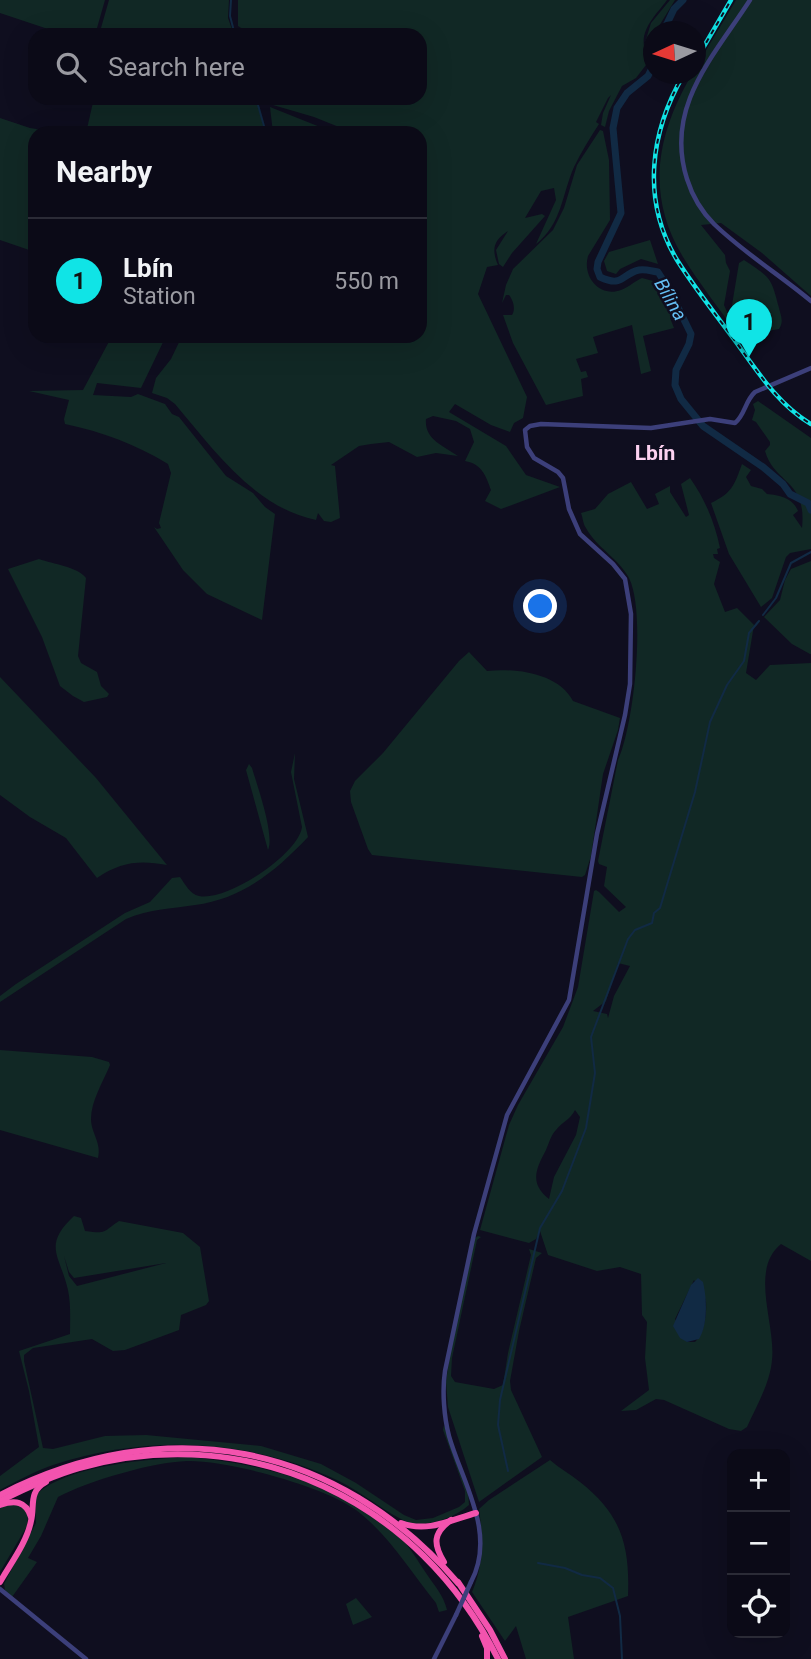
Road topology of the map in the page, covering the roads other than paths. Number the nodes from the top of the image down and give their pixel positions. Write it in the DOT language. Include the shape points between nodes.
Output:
graph roads {
  1 [pos="750,0"];
  2 [pos="811,301"];
  3 [pos="811,368"];
  4 [pos="125,1458"];
  5 [pos="0,1495"];
  6 [pos="0,1503"];
  7 [pos="476,1513"];
  8 [pos="32,1520"];
  9 [pos="393,1520"];
  10 [pos="451,1520"];
  11 [pos="0,1582"];
  12 [pos="456,1586"];
  13 [pos="0,1589"];
  14 [pos="86,1659"];
  15 [pos="434,1659"];
  16 [pos="488,1659"];
  17 [pos="498,1659"];
  18 [pos="505,1659"];
  1 -- 2 [label="street" via="688,100 681,130 684,170 695,198 714,224"];
  3 -- 7 [label="street" via="755,393 735,423 706,419 651,428 541,424 525,430 531,454 563,478 580,534 625,579 632,647 625,715 597,834 569,1000 507,1115 474,1234 449,1352 444,1381 447,1428"];
  4 -- 6 [label="highway" via="60,1474"];
  4 -- 8 [label="highway" via="40,1486 32,1498"];
  4 -- 12 [label="highway" via="170,1454 220,1457 314,1481 391,1526"];
  5 -- 9 [label="highway" via="42,1474 92,1459 147,1449 204,1449 300,1469 350,1492"];
  6 -- 8 [label="highway" via="23,1504"];
  7 -- 10 [label="highway"];
  7 -- 15 [label="street, bridge" via="481,1546 477,1570"];
  8 -- 11 [label="highway"];
  9 -- 10 [label="highway" via="421,1528"];
  9 -- 12 [label="highway" via="430,1552"];
  10 -- 12 [label="highway" via="438,1532 435,1544"];
  12 -- 16 [label="highway" via="482,1634"];
  12 -- 17 [label="highway"];
  12 -- 18 [label="highway" via="490,1630"];
  13 -- 14 [label="street"];
}
